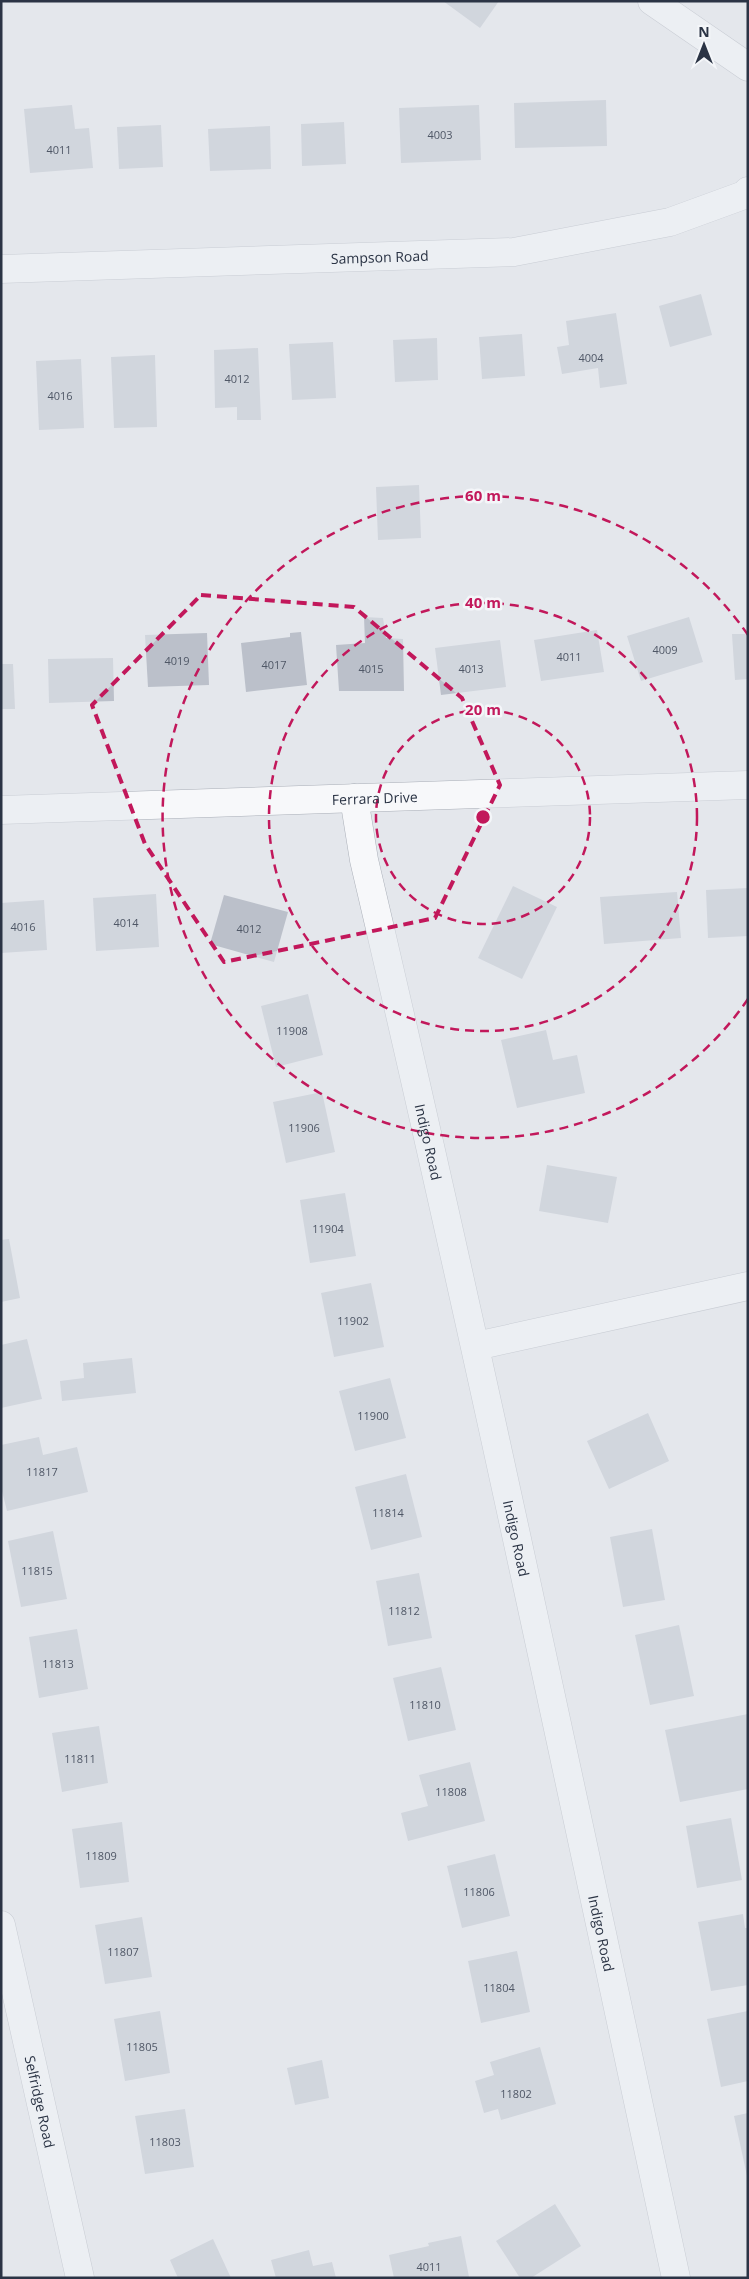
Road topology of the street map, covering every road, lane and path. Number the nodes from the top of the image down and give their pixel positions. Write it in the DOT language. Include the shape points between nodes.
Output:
graph roads {
  1 [pos="652,1"];
  2 [pos="748,67"];
  3 [pos="748,191"];
  4 [pos="1,269"];
  5 [pos="748,785"];
  6 [pos="354,798"];
  7 [pos="1,810"];
  8 [pos="748,1286"];
  9 [pos="476,1346"];
  10 [pos="1,1925"];
  11 [pos="80,2278"];
  12 [pos="676,2278"];
  1 -- 2 [label="street"];
  3 -- 4 [label="street, Sampson Road" via="670,222 514,252"];
  5 -- 6 [label="street, Ferrara Drive"];
  6 -- 7 [label="street, Ferrara Drive"];
  6 -- 9 [label="street, Indigo Road" via="364,860"];
  8 -- 9 [label="street"];
  9 -- 12 [label="street, Indigo Road"];
  10 -- 11 [label="street, Selfridge Road"];
}
